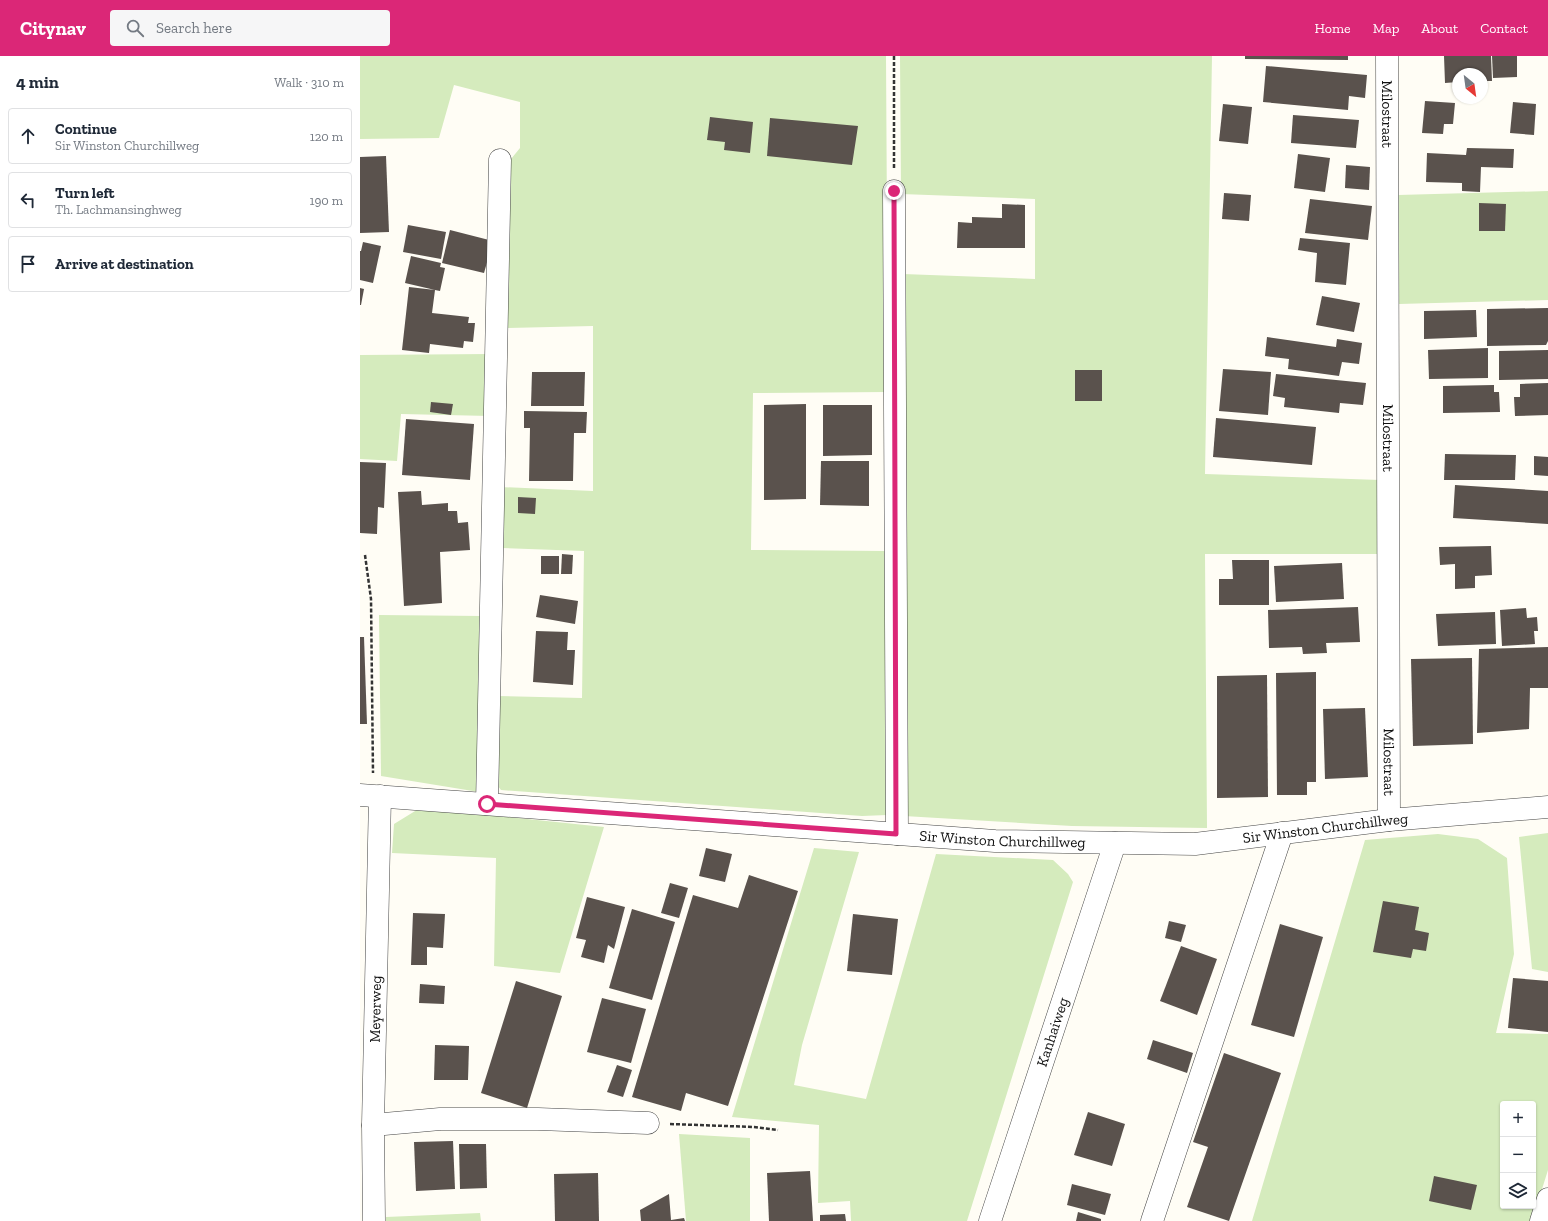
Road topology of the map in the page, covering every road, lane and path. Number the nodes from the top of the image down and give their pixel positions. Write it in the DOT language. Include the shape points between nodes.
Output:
graph roads {
  1 [pos="894,56"];
  2 [pos="1387,56"];
  3 [pos="500,160"];
  4 [pos="894,191"];
  5 [pos="365,555"];
  6 [pos="371,796"];
  7 [pos="487,804"];
  8 [pos="1548,807"];
  9 [pos="1389,820"];
  10 [pos="1282,833"];
  11 [pos="896,834"];
  12 [pos="1115,843"];
  13 [pos="648,1123"];
  14 [pos="373,1125"];
  15 [pos="778,1130"];
  16 [pos="1548,1199"];
  17 [pos="374,1221"];
  18 [pos="990,1221"];
  19 [pos="1152,1221"];
  20 [pos="1541,1221"];
  1 -- 4 [label="path"];
  2 -- 9 [label="street, Milostraat"];
  3 -- 7 [label="street"];
  4 -- 11 [label="street"];
  5 -- 6 [label="path" via="371,599"];
  6 -- 7 [label="street, Sir Winston Churchillweg"];
  6 -- 14 [label="street, Meyerweg"];
  7 -- 11 [label="street, Sir Winston Churchillweg"];
  8 -- 9 [label="street, Sir Winston Churchillweg"];
  9 -- 10 [label="street, Sir Winston Churchillweg"];
  10 -- 12 [label="street, Sir Winston Churchillweg" via="1195,844"];
  10 -- 19 [label="street"];
  11 -- 12 [label="street, Sir Winston Churchillweg" via="995,841"];
  12 -- 18 [label="street, Kanhaiweg"];
  13 -- 14 [label="street" via="440,1119"];
  13 -- 15 [label="path"];
  14 -- 17 [label="street, Meyerweg"];
  16 -- 20 [label="street"];
}
